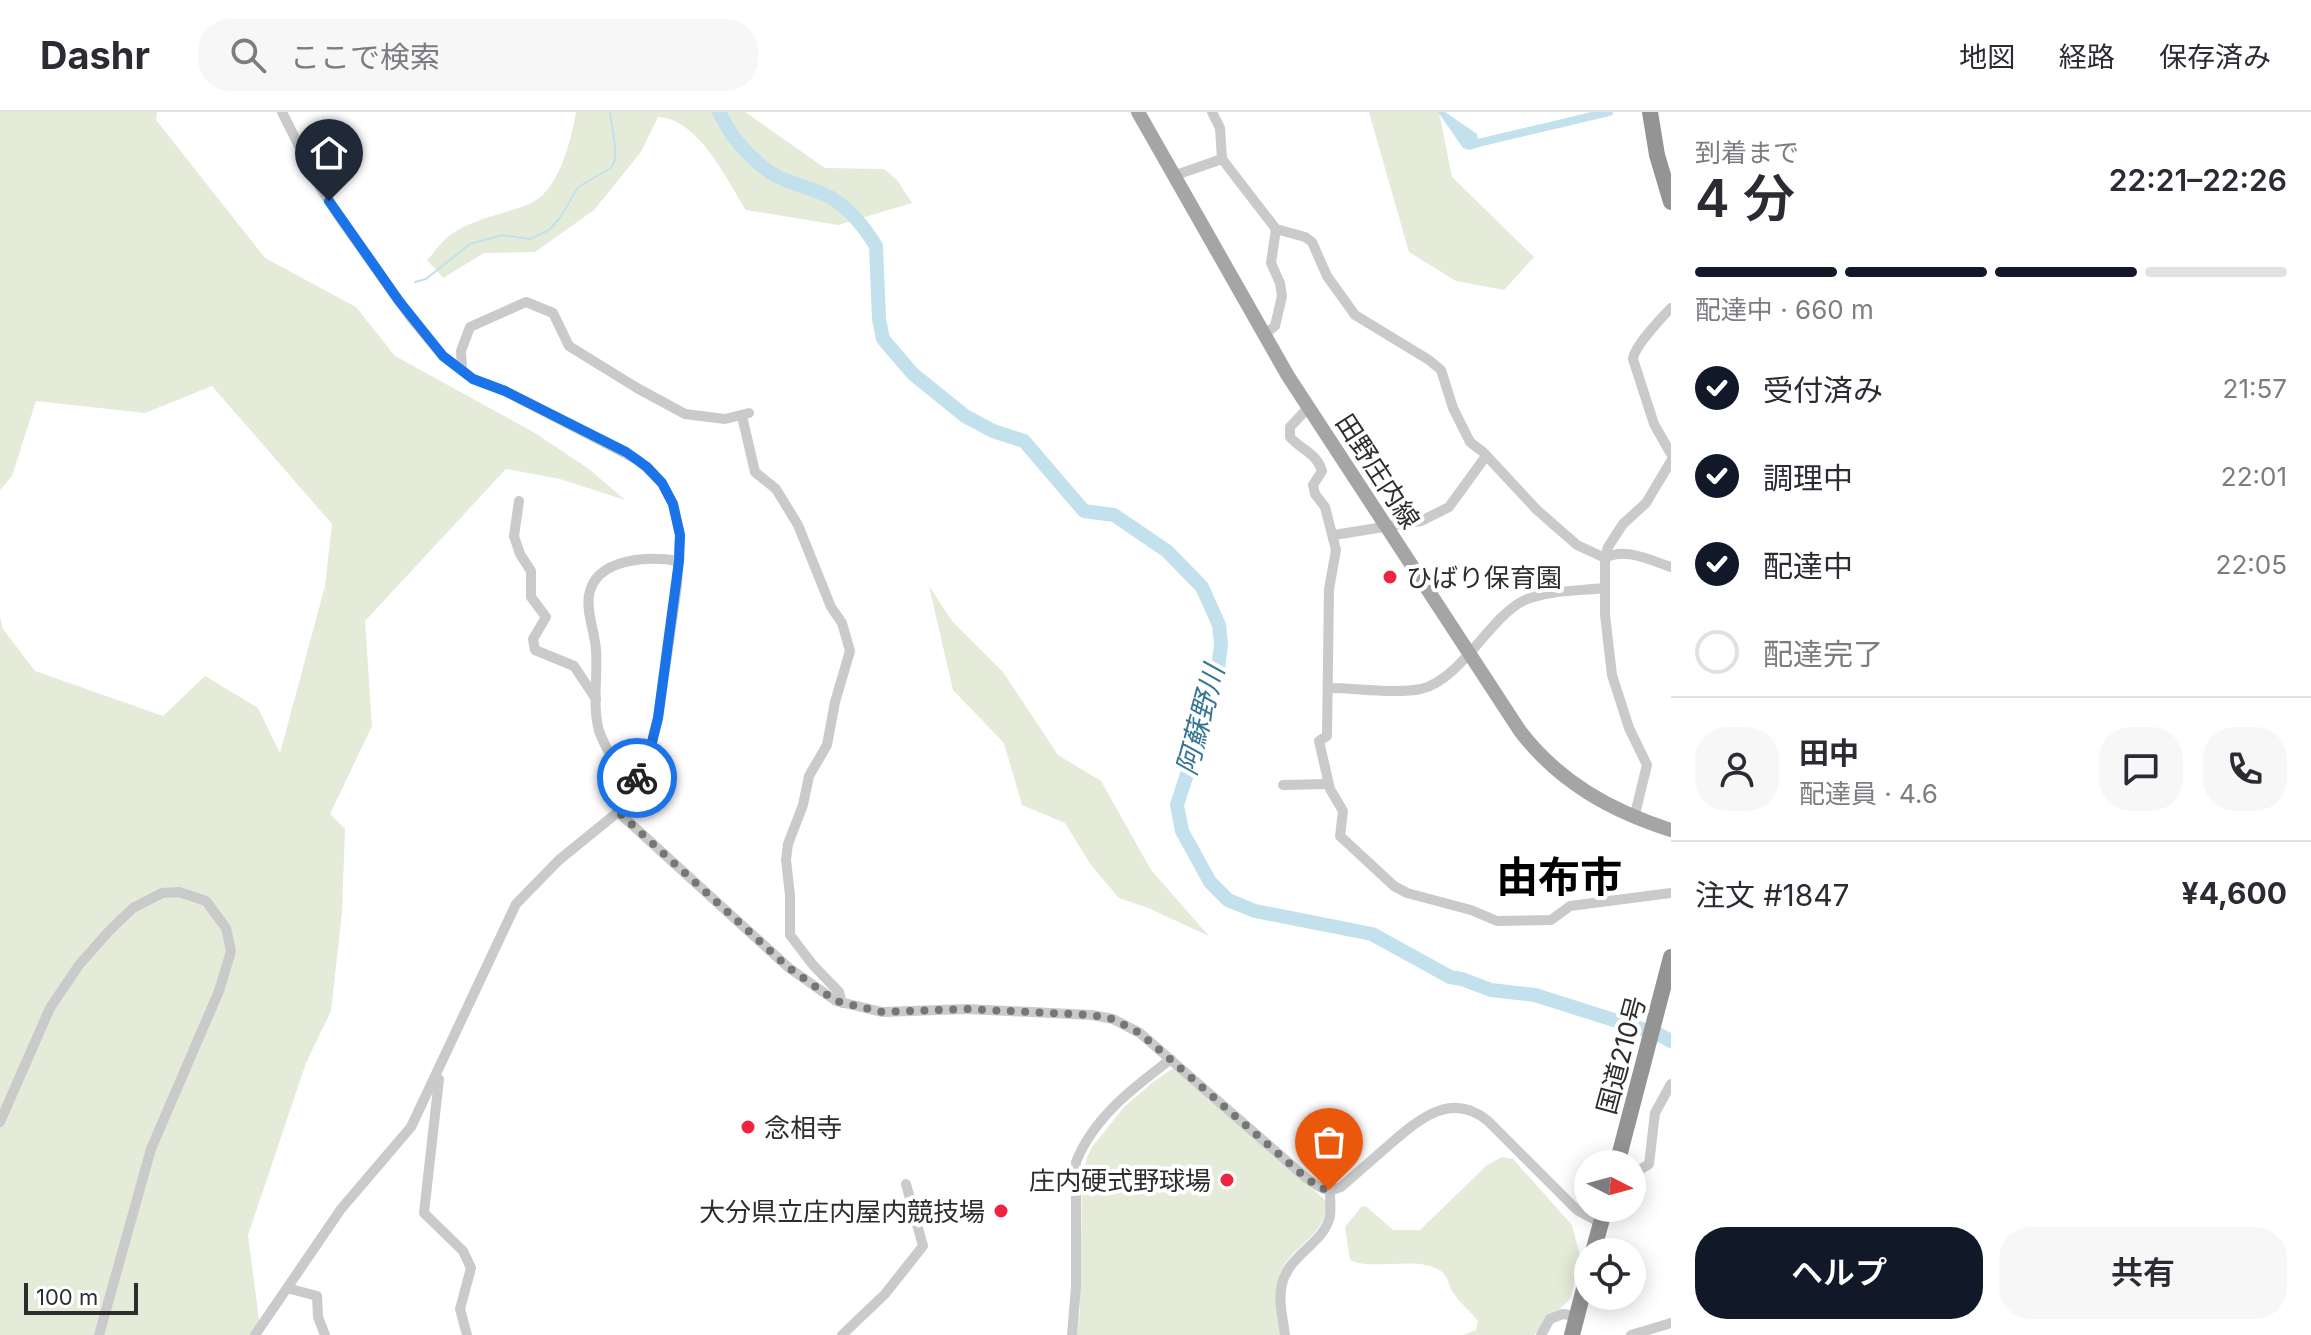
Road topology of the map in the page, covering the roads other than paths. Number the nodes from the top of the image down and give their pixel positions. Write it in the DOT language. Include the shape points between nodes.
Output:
graph roads {
  1 [pos="282,112"];
  2 [pos="1138,112"];
  3 [pos="1212,112"];
  4 [pos="1650,113"];
  5 [pos="1222,159"];
  6 [pos="1173,176"];
  7 [pos="1671,202"];
  8 [pos="1276,229"];
  9 [pos="1671,308"];
  10 [pos="1264,335"];
  11 [pos="462,370"];
  12 [pos="1308,408"];
  13 [pos="1671,454"];
  14 [pos="1486,456"];
  15 [pos="1671,461"];
  16 [pos="519,501"];
  17 [pos="1387,528"];
  18 [pos="1334,535"];
  19 [pos="1605,558"];
  20 [pos="679,561"];
  21 [pos="1671,567"];
  22 [pos="1604,588"];
  23 [pos="1469,653"];
  24 [pos="1328,688"];
  25 [pos="596,699"];
  26 [pos="1328,784"];
  27 [pos="1283,785"];
  28 [pos="632,791"];
  29 [pos="618,812"];
  30 [pos="1634,818"];
  31 [pos="1671,830"];
  32 [pos="1671,893"];
  33 [pos="1671,957"];
  34 [pos="842,1003"];
  35 [pos="1171,1059"];
  36 [pos="439,1071"];
  37 [pos="1671,1084"];
  38 [pos="0,1122"];
  39 [pos="1621,1150"];
  40 [pos="1646,1166"];
  41 [pos="906,1184"];
  42 [pos="1330,1190"];
  43 [pos="1574,1207"];
  44 [pos="287,1288"];
  45 [pos="1579,1310"];
  46 [pos="1577,1316"];
  47 [pos="1671,1323"];
  48 [pos="1573,1334"];
  49 [pos="99,1335"];
  50 [pos="255,1335"];
  51 [pos="325,1335"];
  52 [pos="467,1335"];
  53 [pos="842,1335"];
  54 [pos="1072,1335"];
  55 [pos="1285,1335"];
  56 [pos="1541,1335"];
  57 [pos="1631,1335"];
  1 -- 11 [label="street" via="318,184 373,266 443,356"];
  2 -- 6 [label="main road, 田野庄内線"];
  3 -- 5 [label="street" via="1220,128"];
  4 -- 7 [label="highway"];
  5 -- 6 [label="street"];
  5 -- 8 [label="street"];
  6 -- 10 [label="main road, 田野庄内線"];
  8 -- 10 [label="street" via="1271,263 1282,296 1275,326"];
  8 -- 14 [label="street" via="1312,242 1327,276 1355,315 1441,370 1461,427"];
  9 -- 13 [label="street" via="1634,349 1633,359 1654,424"];
  10 -- 12 [label="main road, 田野庄内線"];
  11 -- 20 [label="street" via="647,467 673,504"];
  11 -- 34 [label="street" via="461,351 470,327 526,302 553,313 569,346 685,414 745,414 755,472 776,489 798,525 850,651 827,745 809,776 786,860 790,935 839,992"];
  12 -- 17 [label="main road, 田野庄内線"];
  12 -- 18 [label="street" via="1290,427 1290,437 1320,463 1322,471 1313,485"];
  14 -- 17 [label="street" via="1449,507 1421,521"];
  14 -- 19 [label="street" via="1577,545"];
  15 -- 19 [label="street" via="1646,503 1623,524"];
  16 -- 25 [label="street" via="514,536 531,571 531,597 546,617 533,639 535,650 574,666"];
  17 -- 18 [label="street"];
  17 -- 23 [label="main road, 田野庄内線"];
  18 -- 24 [label="street"];
  19 -- 21 [label="street" via="1616,552"];
  19 -- 22 [label="street"];
  20 -- 25 [label="street" via="625,562 597,577 589,594"];
  20 -- 28 [label="street" via="658,718"];
  22 -- 23 [label="street" via="1523,601"];
  22 -- 30 [label="street" via="1612,675 1647,765"];
  23 -- 24 [label="street" via="1438,682 1421,689"];
  23 -- 30 [label="main road, 田野庄内線" via="1520,731 1552,768"];
  24 -- 26 [label="street" via="1327,736 1319,741"];
  25 -- 28 [label="street" via="599,731"];
  26 -- 27 [label="street"];
  26 -- 32 [label="street" via="1343,811 1340,836 1407,893 1512,922 1551,920 1570,906"];
  28 -- 29 [label="street"];
  29 -- 34 [label="street" via="789,968"];
  29 -- 36 [label="street" via="516,904"];
  30 -- 31 [label="main road, 田野庄内線"];
  33 -- 39 [label="highway, 国道210号"];
  34 -- 35 [label="street" via="882,1012 967,1009 1092,1015 1140,1033"];
  35 -- 42 [label="street" via="1305,1177"];
  35 -- 54 [label="street" via="1115,1104 1078,1157"];
  36 -- 44 [label="street" via="411,1127 341,1209"];
  36 -- 52 [label="street" via="424,1213 463,1251 471,1268 460,1309"];
  37 -- 40 [label="street" via="1655,1113"];
  38 -- 49 [label="street" via="50,1008 109,931 133,908 162,893 179,892 206,901 226,928 231,951 151,1149"];
  41 -- 53 [label="street" via="923,1246 885,1294"];
  42 -- 43 [label="street" via="1341,1187 1427,1114 1468,1110 1485,1118"];
  42 -- 55 [label="street" via="1326,1227 1292,1262 1282,1283"];
  44 -- 50 [label="street"];
  44 -- 51 [label="street" via="317,1296"];
  45 -- 46 [label="highway"];
  46 -- 48 [label="highway"];
  46 -- 56 [label="street" via="1550,1319"];
  47 -- 57 [label="street"];
}
